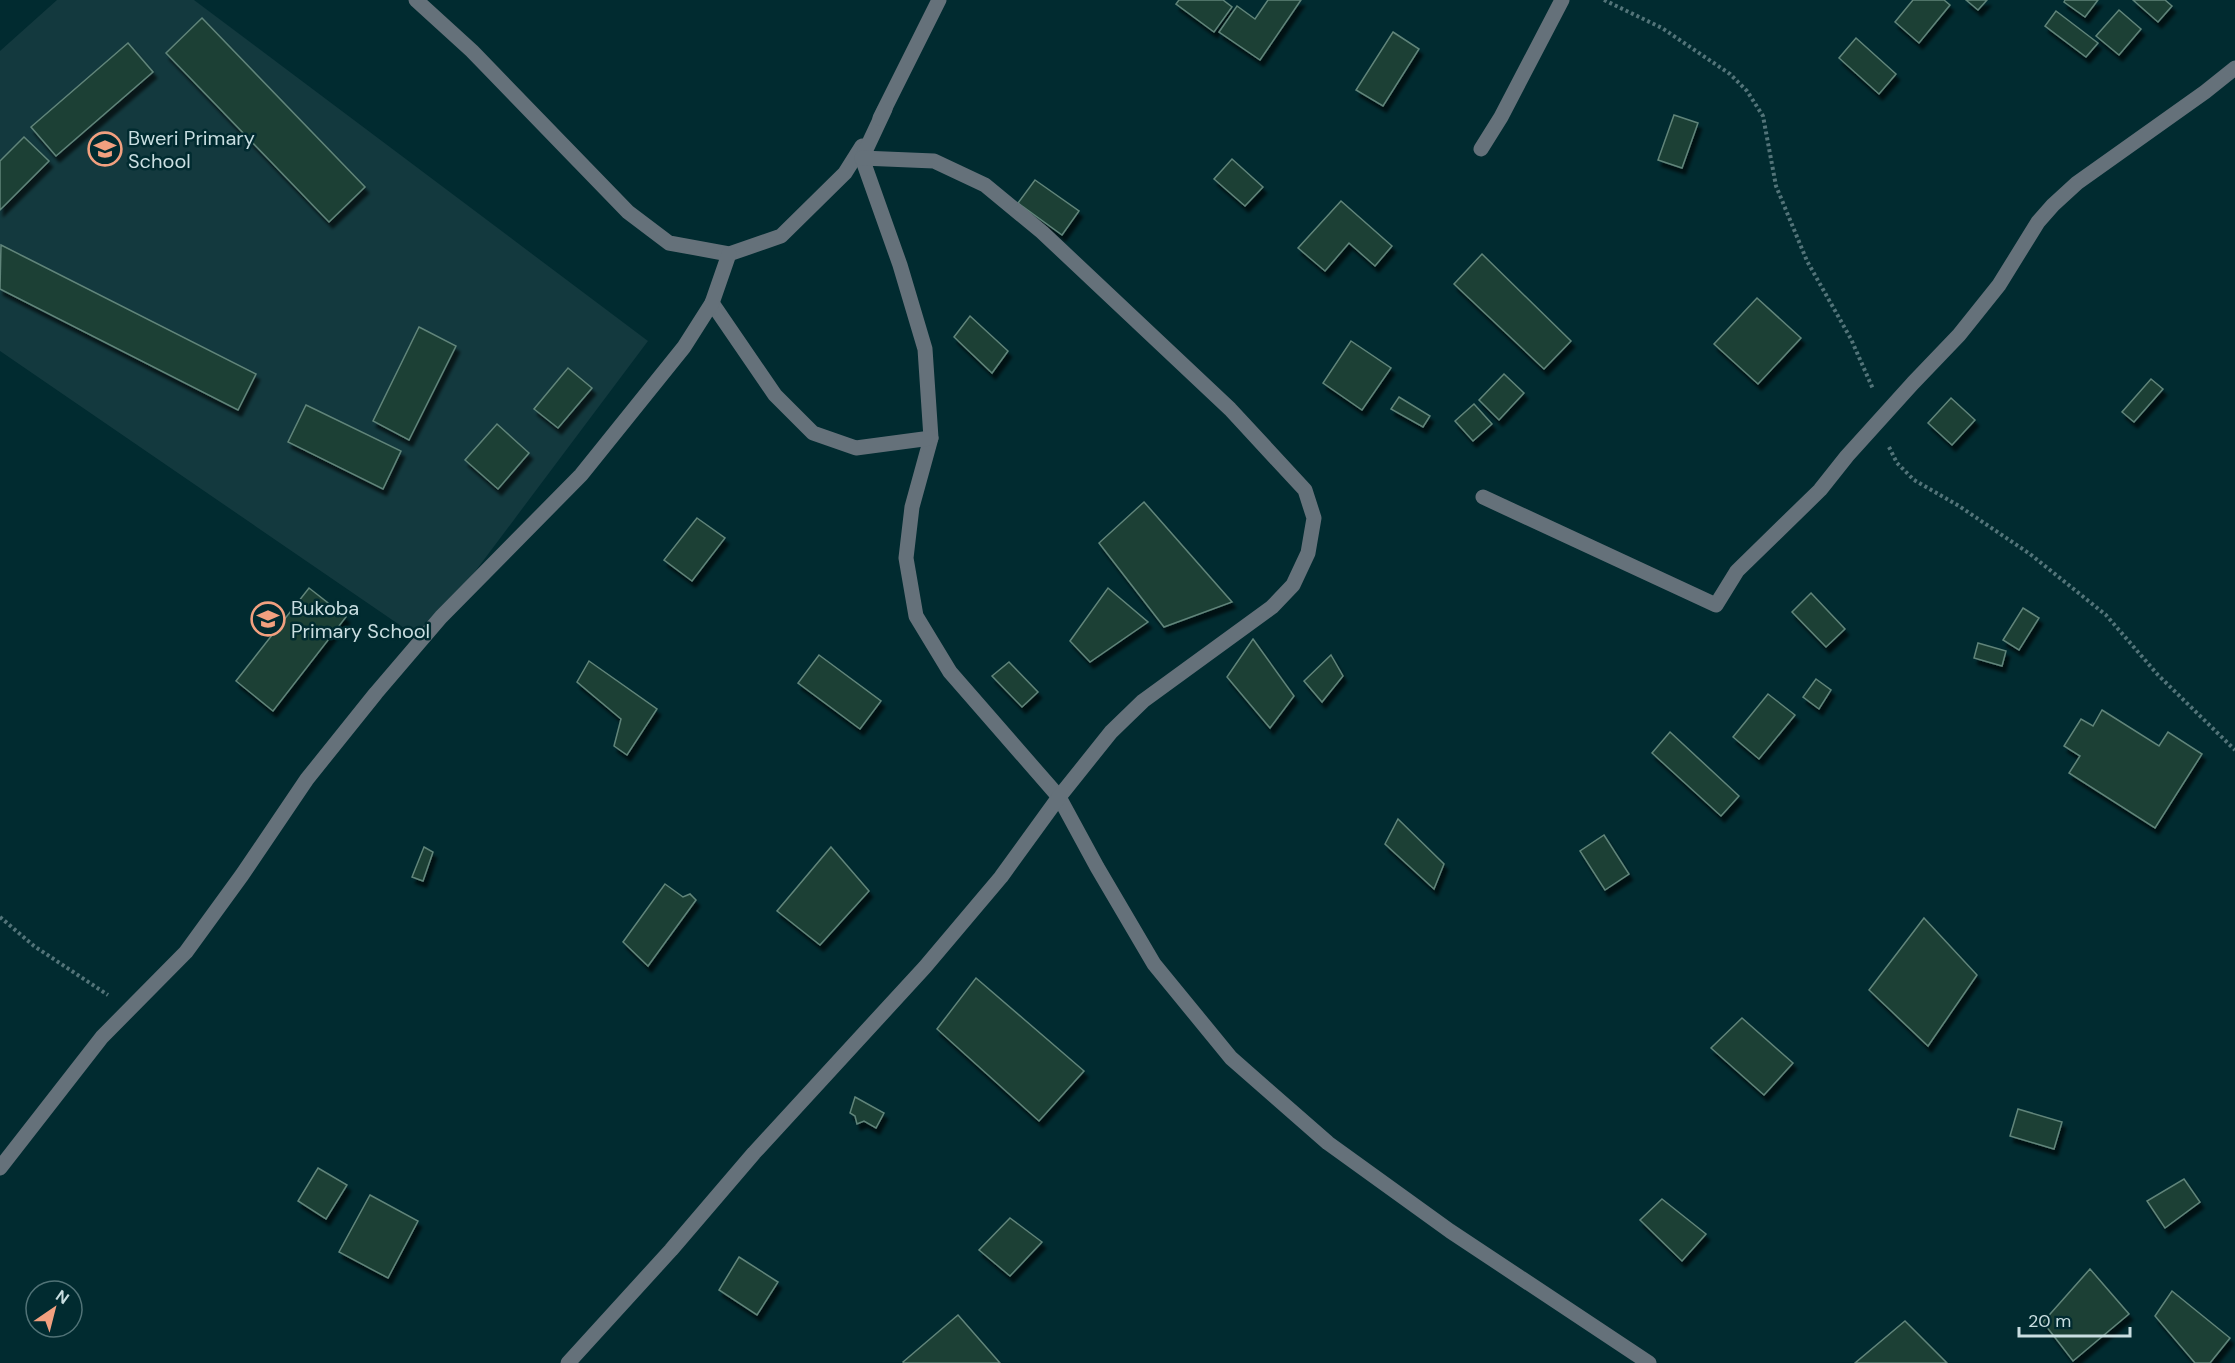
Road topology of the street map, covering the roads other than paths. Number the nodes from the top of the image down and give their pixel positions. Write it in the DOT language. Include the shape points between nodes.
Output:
graph roads {
  1 [pos="417,0"];
  2 [pos="939,0"];
  3 [pos="1562,0"];
  4 [pos="2235,68"];
  5 [pos="885,109"];
  6 [pos="1481,149"];
  7 [pos="862,158"];
  8 [pos="729,254"];
  9 [pos="712,303"];
  10 [pos="931,438"];
  11 [pos="1483,497"];
  12 [pos="1059,797"];
  13 [pos="0,1168"];
  14 [pos="568,1363"];
  15 [pos="1649,1363"];
  1 -- 8 [label="street" via="472,51 628,212 669,243"];
  2 -- 5 [label="street"];
  3 -- 6 [label="street"];
  4 -- 11 [label="street" via="2085,177 2053,205 2020,248 1999,285 1959,335 1820,490 1737,571 1716,605"];
  5 -- 7 [label="street"];
  5 -- 8 [label="street" via="845,173 781,236"];
  7 -- 10 [label="street" via="925,348"];
  7 -- 12 [label="street" via="934,161 985,185 1042,232 1230,409 1305,490 1314,518 1308,553 1293,585 1272,607 1143,701 1111,732"];
  8 -- 9 [label="street"];
  9 -- 10 [label="street" via="775,395 813,433 856,448"];
  9 -- 13 [label="street" via="684,347 581,475 441,617 376,693 307,779 186,952 102,1038"];
  10 -- 12 [label="street" via="912,507 906,558 916,616 951,672"];
  12 -- 14 [label="street" via="1001,877 925,967"];
  12 -- 15 [label="street" via="1154,964 1231,1058 1328,1143 1450,1231"];
}
